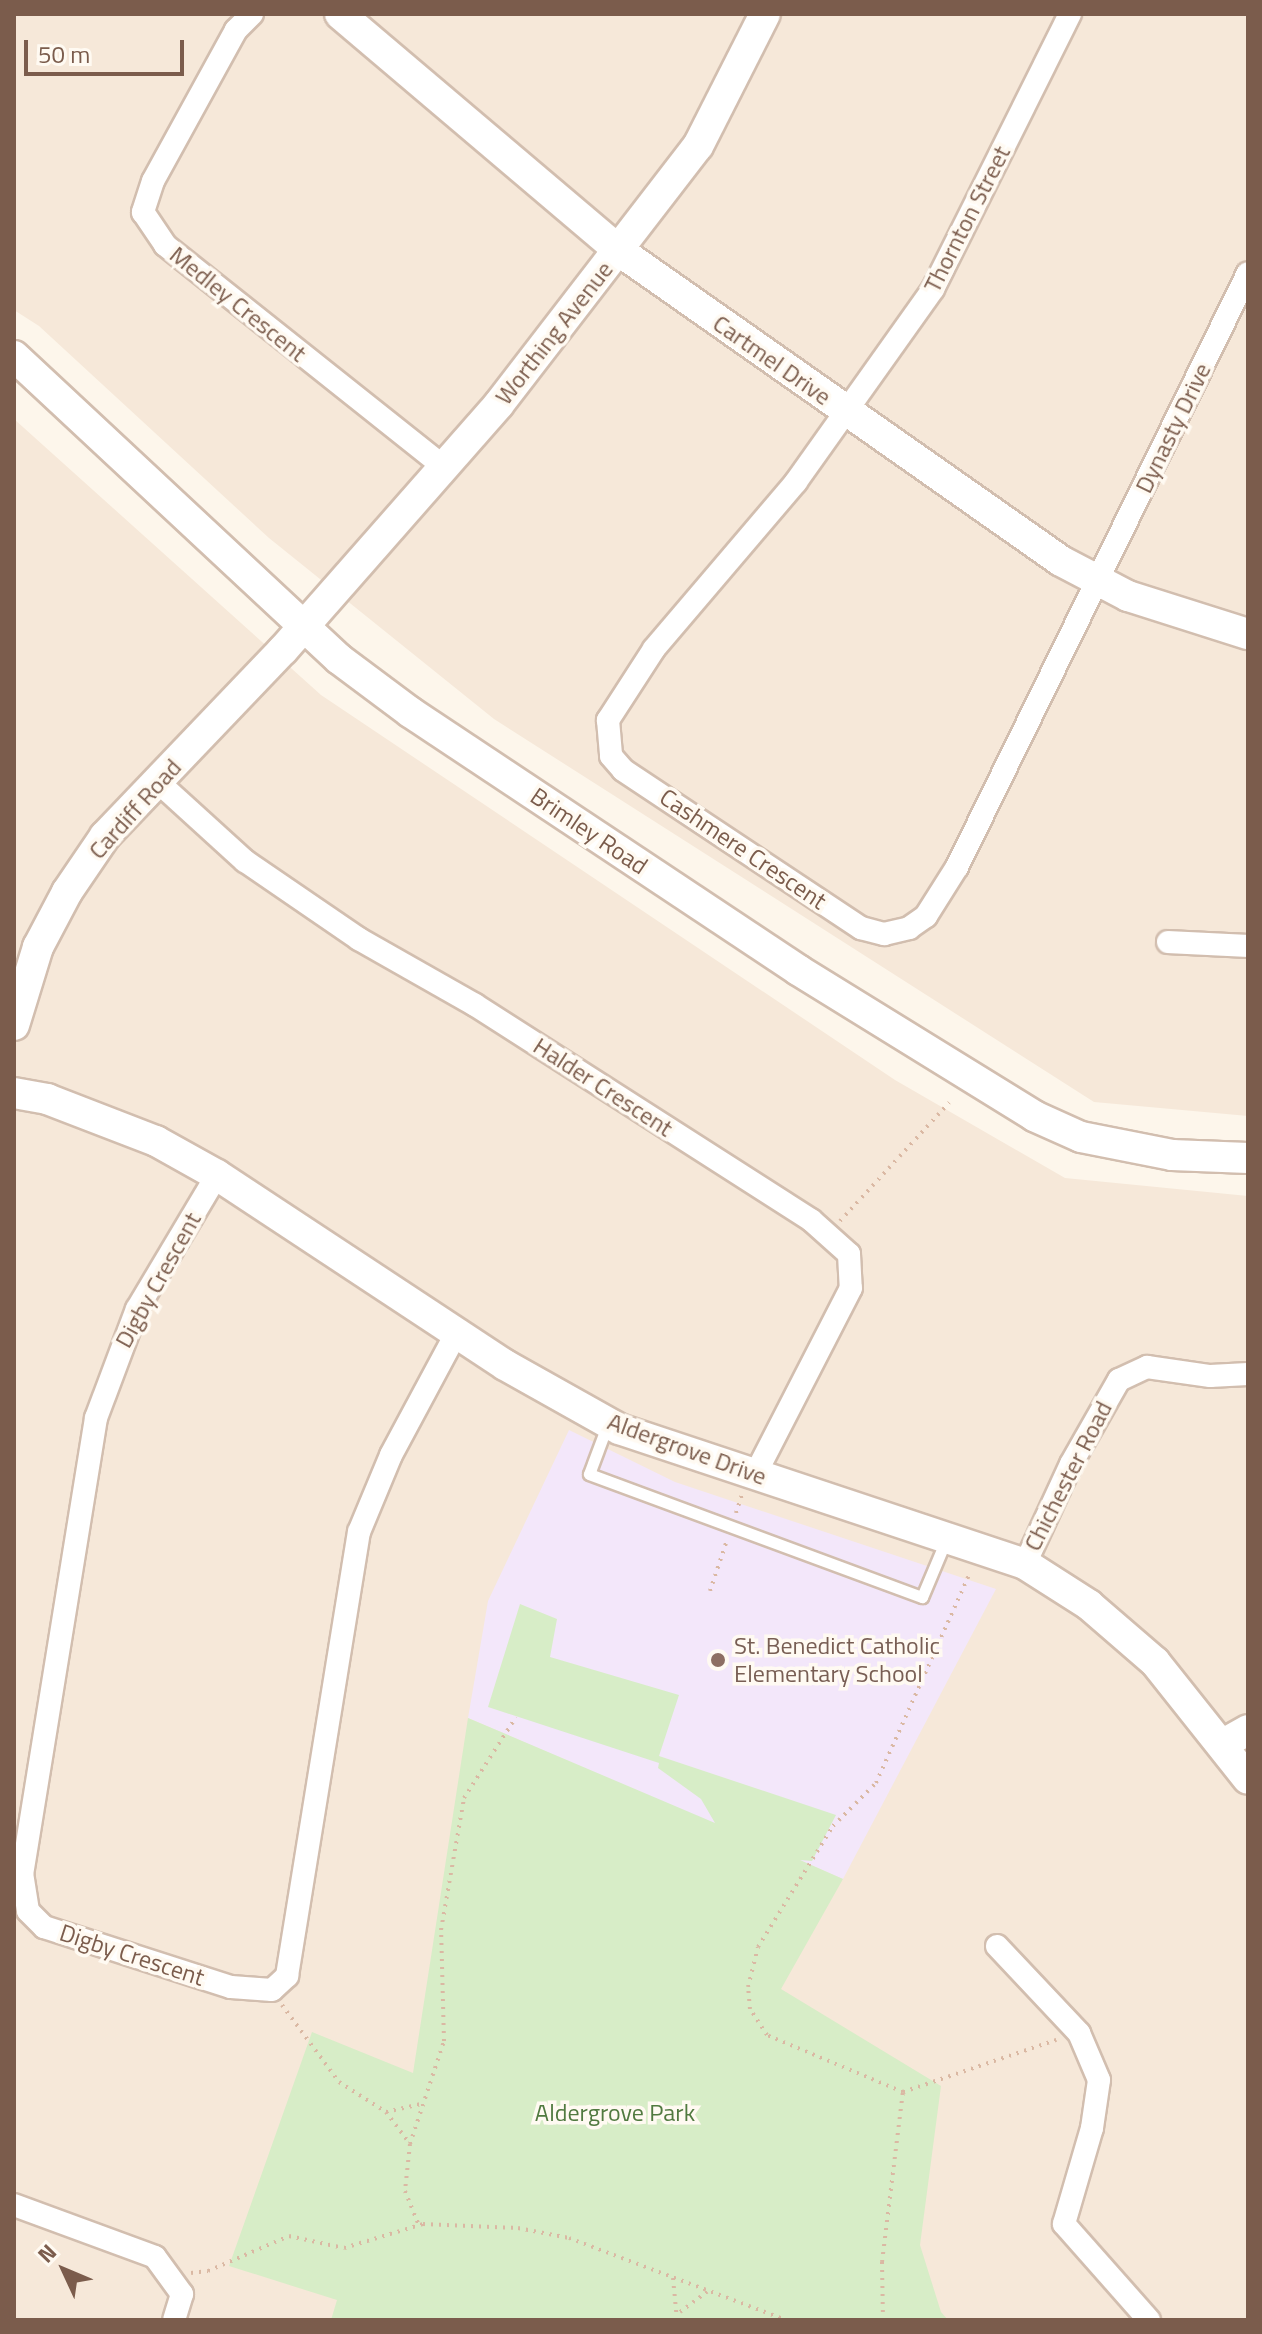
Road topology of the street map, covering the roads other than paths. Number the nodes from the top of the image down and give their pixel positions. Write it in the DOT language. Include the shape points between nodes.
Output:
graph roads {
  1 [pos="252,14"];
  2 [pos="340,14"];
  3 [pos="765,14"];
  4 [pos="1070,14"];
  5 [pos="618,250"];
  6 [pos="1248,273"];
  7 [pos="14,356"];
  8 [pos="846,413"];
  9 [pos="445,468"];
  10 [pos="1097,582"];
  11 [pos="305,625"];
  12 [pos="1248,634"];
  13 [pos="157,781"];
  14 [pos="1168,942"];
  15 [pos="1248,946"];
  16 [pos="14,1025"];
  17 [pos="14,1093"];
  18 [pos="1248,1158"];
  19 [pos="217,1175"];
  20 [pos="458,1330"];
  21 [pos="1248,1374"];
  22 [pos="608,1423"];
  23 [pos="755,1475"];
  24 [pos="947,1536"];
  25 [pos="1025,1564"];
  26 [pos="1235,1737"];
  27 [pos="1248,1779"];
  28 [pos="997,1946"];
  29 [pos="14,2205"];
  30 [pos="174,2320"];
  31 [pos="1149,2320"];
  1 -- 9 [label="street, Medley Crescent" via="236,30 160,167 143,212 165,245"];
  2 -- 5 [label="street, Cartmel Drive"];
  3 -- 5 [label="street, Worthing Avenue" via="698,146"];
  4 -- 8 [label="street, Thornton Street" via="933,289"];
  5 -- 8 [label="street, Cartmel Drive"];
  5 -- 9 [label="street, Worthing Avenue"];
  6 -- 10 [label="street, Dynasty Drive"];
  7 -- 11 [label="street, Brimley Road"];
  8 -- 10 [label="street, Cartmel Drive"];
  8 -- 10 [label="street, Cashmere Crescent" via="773,510 654,649 608,720 611,756 623,770 861,928 884,934 909,928 926,916 957,867"];
  9 -- 11 [label="street, Worthing Avenue"];
  10 -- 12 [label="street, Cartmel Drive" via="1180,615"];
  11 -- 13 [label="street, Cardiff Road"];
  11 -- 18 [label="street, Brimley Road" via="339,659 410,712 798,970 1034,1116 1081,1137 1172,1155"];
  13 -- 16 [label="street, Cardiff Road" via="105,836 67,892 38,947"];
  13 -- 23 [label="street, Halder Crescent" via="245,861 359,939 475,1005 828,1234 849,1254 851,1288"];
  14 -- 15 [label="street"];
  17 -- 19 [label="street, Aldergrove Drive" via="47,1099 156,1141"];
  19 -- 20 [label="street, Aldergrove Drive"];
  19 -- 20 [label="street, Digby Crescent" via="137,1309 96,1418 22,1891 28,1911 44,1927 231,1987 272,1990 287,1976 359,1532 391,1455"];
  20 -- 22 [label="street, Aldergrove Drive" via="505,1365"];
  21 -- 25 [label="street, Chichester Road" via="1210,1376 1147,1367 1119,1380 1071,1464"];
  22 -- 23 [label="street, Aldergrove Drive"];
  22 -- 24 [label="lane" via="589,1474 922,1597"];
  23 -- 24 [label="street, Aldergrove Drive"];
  24 -- 25 [label="street, Aldergrove Drive"];
  25 -- 26 [label="street, Aldergrove Drive" via="1089,1605"];
  26 -- 27 [label="street, Aldergrove Drive"];
  28 -- 31 [label="street" via="1079,2033 1099,2080 1092,2128 1064,2224"];
  29 -- 30 [label="street" via="155,2257 182,2294"];
}
